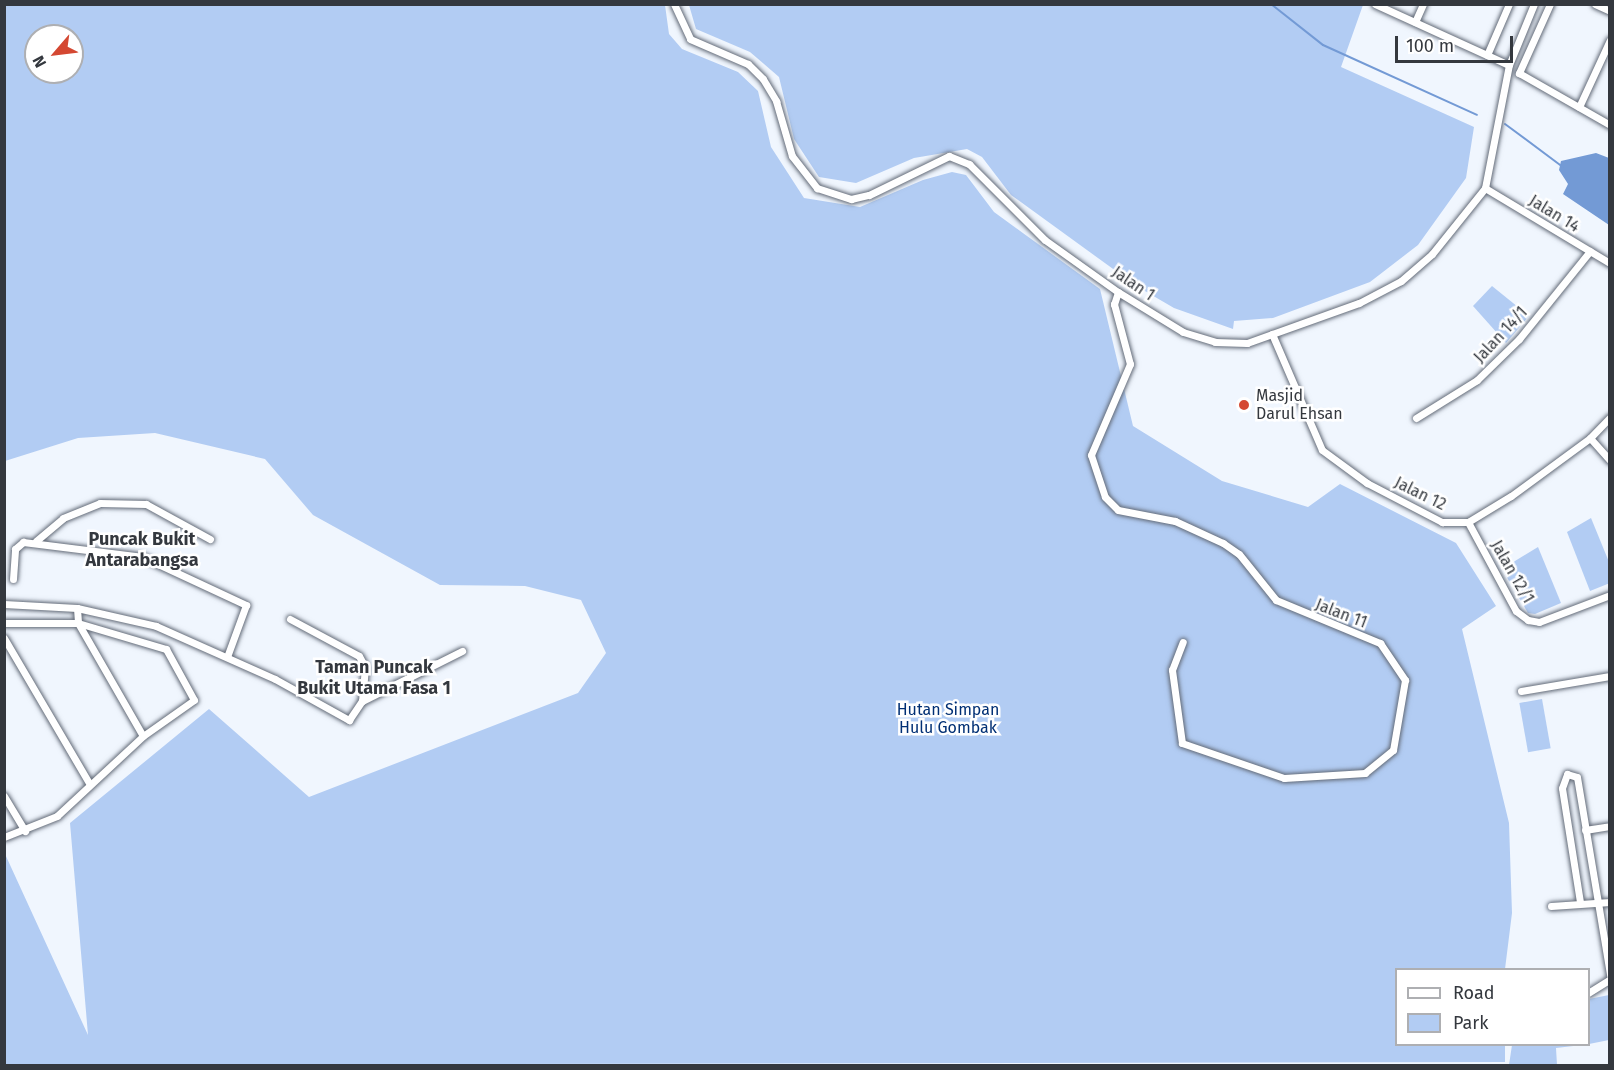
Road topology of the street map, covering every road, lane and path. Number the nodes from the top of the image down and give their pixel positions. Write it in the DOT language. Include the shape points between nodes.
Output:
graph roads {
  1 [pos="674,4"];
  2 [pos="1375,4"];
  3 [pos="1424,4"];
  4 [pos="1509,4"];
  5 [pos="1534,4"];
  6 [pos="1550,4"];
  7 [pos="1594,4"];
  8 [pos="1610,11"];
  9 [pos="1414,22"];
  10 [pos="1610,40"];
  11 [pos="1487,55"];
  12 [pos="1509,65"];
  13 [pos="1579,107"];
  14 [pos="1610,125"];
  15 [pos="1485,188"];
  16 [pos="1590,251"];
  17 [pos="1610,263"];
  18 [pos="1118,292"];
  19 [pos="1272,333"];
  20 [pos="1610,417"];
  21 [pos="1416,418"];
  22 [pos="1590,438"];
  23 [pos="1610,460"];
  24 [pos="1468,522"];
  25 [pos="210,539"];
  26 [pos="36,541"];
  27 [pos="13,579"];
  28 [pos="1610,596"];
  29 [pos="4,604"];
  30 [pos="77,608"];
  31 [pos="290,619"];
  32 [pos="4,623"];
  33 [pos="78,623"];
  34 [pos="4,638"];
  35 [pos="1183,642"];
  36 [pos="462,651"];
  37 [pos="227,657"];
  38 [pos="1610,676"];
  39 [pos="1521,691"];
  40 [pos="362,701"];
  41 [pos="143,736"];
  42 [pos="89,783"];
  43 [pos="4,796"];
  44 [pos="1610,826"];
  45 [pos="1585,830"];
  46 [pos="25,831"];
  47 [pos="4,837"];
  48 [pos="1580,902"];
  49 [pos="1610,902"];
  50 [pos="1597,904"];
  51 [pos="1551,906"];
  52 [pos="1610,977"];
  53 [pos="1590,992"];
  1 -- 18 [label="street, Jalan 1" via="690,39 748,64 763,78 776,101 792,156 817,188 851,199 869,195 949,156 969,164 1045,240"];
  2 -- 9 [label="street"];
  3 -- 9 [label="street"];
  4 -- 11 [label="street"];
  5 -- 12 [label="street, Jalan 1"];
  6 -- 13 [label="street" via="1519,73"];
  7 -- 8 [label="street"];
  9 -- 11 [label="street"];
  10 -- 13 [label="street"];
  11 -- 12 [label="street"];
  12 -- 15 [label="street, Jalan 1"];
  13 -- 14 [label="street"];
  15 -- 16 [label="street, Jalan 14"];
  15 -- 19 [label="street, Jalan 1" via="1432,254 1401,280 1359,303"];
  16 -- 17 [label="street, Jalan 14"];
  16 -- 21 [label="street, Jalan 14/1" via="1485,372"];
  18 -- 19 [label="street, Jalan 1" via="1183,332 1215,342 1247,343"];
  18 -- 35 [label="street, Jalan 11" via="1114,304 1130,364 1091,455 1106,497 1118,510 1175,521 1223,543 1239,554 1276,600 1380,643 1405,680 1393,750 1365,773 1284,778 1182,743 1172,670"];
  19 -- 24 [label="street, Jalan 12" via="1312,432 1333,462 1442,522"];
  20 -- 22 [label="street"];
  22 -- 23 [label="street"];
  22 -- 24 [label="street"];
  24 -- 28 [label="street, Jalan 12/1" via="1516,611 1528,620 1539,622"];
  25 -- 26 [label="street" via="140,503 89,504"];
  26 -- 27 [label="street" via="15,549"];
  26 -- 37 [label="street" via="142,556 240,599 246,614"];
  29 -- 30 [label="street"];
  30 -- 33 [label="street"];
  30 -- 37 [label="street" via="156,626"];
  31 -- 40 [label="street" via="358,656 365,668"];
  32 -- 33 [label="street"];
  33 -- 41 [label="street"];
  33 -- 41 [label="street" via="125,633 171,653 194,700"];
  34 -- 42 [label="street"];
  36 -- 40 [label="street"];
  37 -- 40 [label="street" via="349,720"];
  38 -- 39 [label="street"];
  41 -- 42 [label="street"];
  42 -- 46 [label="street" via="57,816"];
  43 -- 46 [label="street"];
  44 -- 45 [label="street"];
  45 -- 48 [label="street" via="1577,777 1567,774 1562,788"];
  45 -- 50 [label="street"];
  46 -- 47 [label="street"];
  48 -- 50 [label="street"];
  48 -- 51 [label="street"];
  49 -- 50 [label="street"];
  50 -- 52 [label="street"];
  52 -- 53 [label="street"];
}
